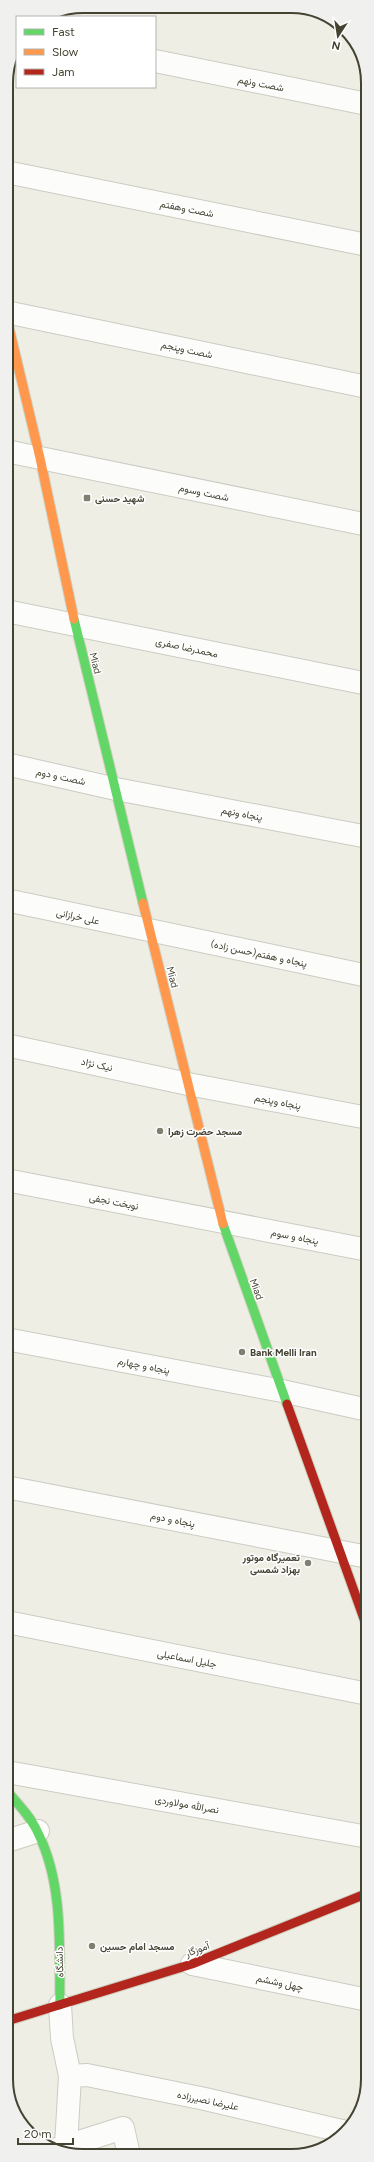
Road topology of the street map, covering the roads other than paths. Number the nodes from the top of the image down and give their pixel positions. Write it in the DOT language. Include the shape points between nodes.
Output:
graph roads {
  1 [pos="156,61"];
  2 [pos="361,103"];
  3 [pos="13,173"];
  4 [pos="361,244"];
  5 [pos="13,313"];
  6 [pos="13,344"];
  7 [pos="361,386"];
  8 [pos="13,452"];
  9 [pos="40,458"];
  10 [pos="361,524"];
  11 [pos="13,612"];
  12 [pos="75,624"];
  13 [pos="361,683"];
  14 [pos="13,766"];
  15 [pos="116,789"];
  16 [pos="361,836"];
  17 [pos="13,902"];
  18 [pos="150,931"];
  19 [pos="361,975"];
  20 [pos="13,1046"];
  21 [pos="188,1084"];
  22 [pos="361,1117"];
  23 [pos="13,1181"];
  24 [pos="222,1222"];
  25 [pos="361,1249"];
  26 [pos="13,1340"];
  27 [pos="282,1391"];
  28 [pos="361,1408"];
  29 [pos="13,1488"];
  30 [pos="340,1551"];
  31 [pos="361,1556"];
  32 [pos="361,1610"];
  33 [pos="13,1623"];
  34 [pos="361,1693"];
  35 [pos="13,1773"];
  36 [pos="13,1799"];
  37 [pos="38,1832"];
  38 [pos="361,1836"];
  39 [pos="13,1839"];
  40 [pos="361,1896"];
  41 [pos="192,1964"];
  42 [pos="361,1999"];
  43 [pos="60,2004"];
  44 [pos="13,2019"];
  45 [pos="70,2076"];
  46 [pos="339,2130"];
  47 [pos="61,2145"];
  48 [pos="64,2146"];
  49 [pos="128,2149"];
  1 -- 2 [label="street, شصت ونهم"];
  3 -- 4 [label="street, شصت وهفتم"];
  5 -- 7 [label="street, شصت وپنجم"];
  6 -- 9 [label="street, Miad"];
  8 -- 9 [label="street, شصت وسوم"];
  9 -- 10 [label="street, شصت وسوم"];
  9 -- 12 [label="street, Miad"];
  11 -- 12 [label="street, محمدرضا صفری"];
  12 -- 13 [label="street, محمدرضا صفری"];
  12 -- 15 [label="street, Miad"];
  14 -- 15 [label="street, شصت و دوم"];
  15 -- 16 [label="street, پنجاه ونهم"];
  15 -- 18 [label="street, Miad"];
  17 -- 18 [label="street, علی خرازانی"];
  18 -- 19 [label="street, (حسن زاده)پنجاه و هفتم"];
  18 -- 21 [label="street, Miad"];
  20 -- 21 [label="street, نیک نژاد"];
  21 -- 22 [label="street, پنجاه وپنجم"];
  21 -- 24 [label="street, Miad"];
  23 -- 24 [label="street, نوبخت نجفی"];
  24 -- 25 [label="street, پنجاه و سوم"];
  24 -- 27 [label="street, Miad"];
  26 -- 27 [label="street, پنجاه و چهارم"];
  27 -- 28 [label="street, پنجاه و چهارم"];
  27 -- 30 [label="street, Miad"];
  29 -- 30 [label="street, پنجاه و دوم"];
  30 -- 31 [label="street, پنجاه و دوم"];
  30 -- 32 [label="street, Miad"];
  33 -- 34 [label="street, جلیل اسماعیلی"];
  35 -- 38 [label="street, نصرالله مولاوردی"];
  36 -- 37 [label="street, دانشگاه"];
  37 -- 39 [label="street"];
  37 -- 43 [label="street, دانشگاه" via="47,1853 53,1885 58,1928"];
  40 -- 41 [label="street, آموزگار"];
  41 -- 42 [label="street, چهل وششم"];
  41 -- 43 [label="street, آموزگار"];
  43 -- 44 [label="street, آموزگار"];
  43 -- 45 [label="street, دانشگاه" via="62,2038"];
  45 -- 46 [label="street, علیرضا نصیرزاده" via="87,2075 197,2097"];
  45 -- 47 [label="street, دانشگاه"];
  48 -- 49 [label="street" via="123,2128"];
}
